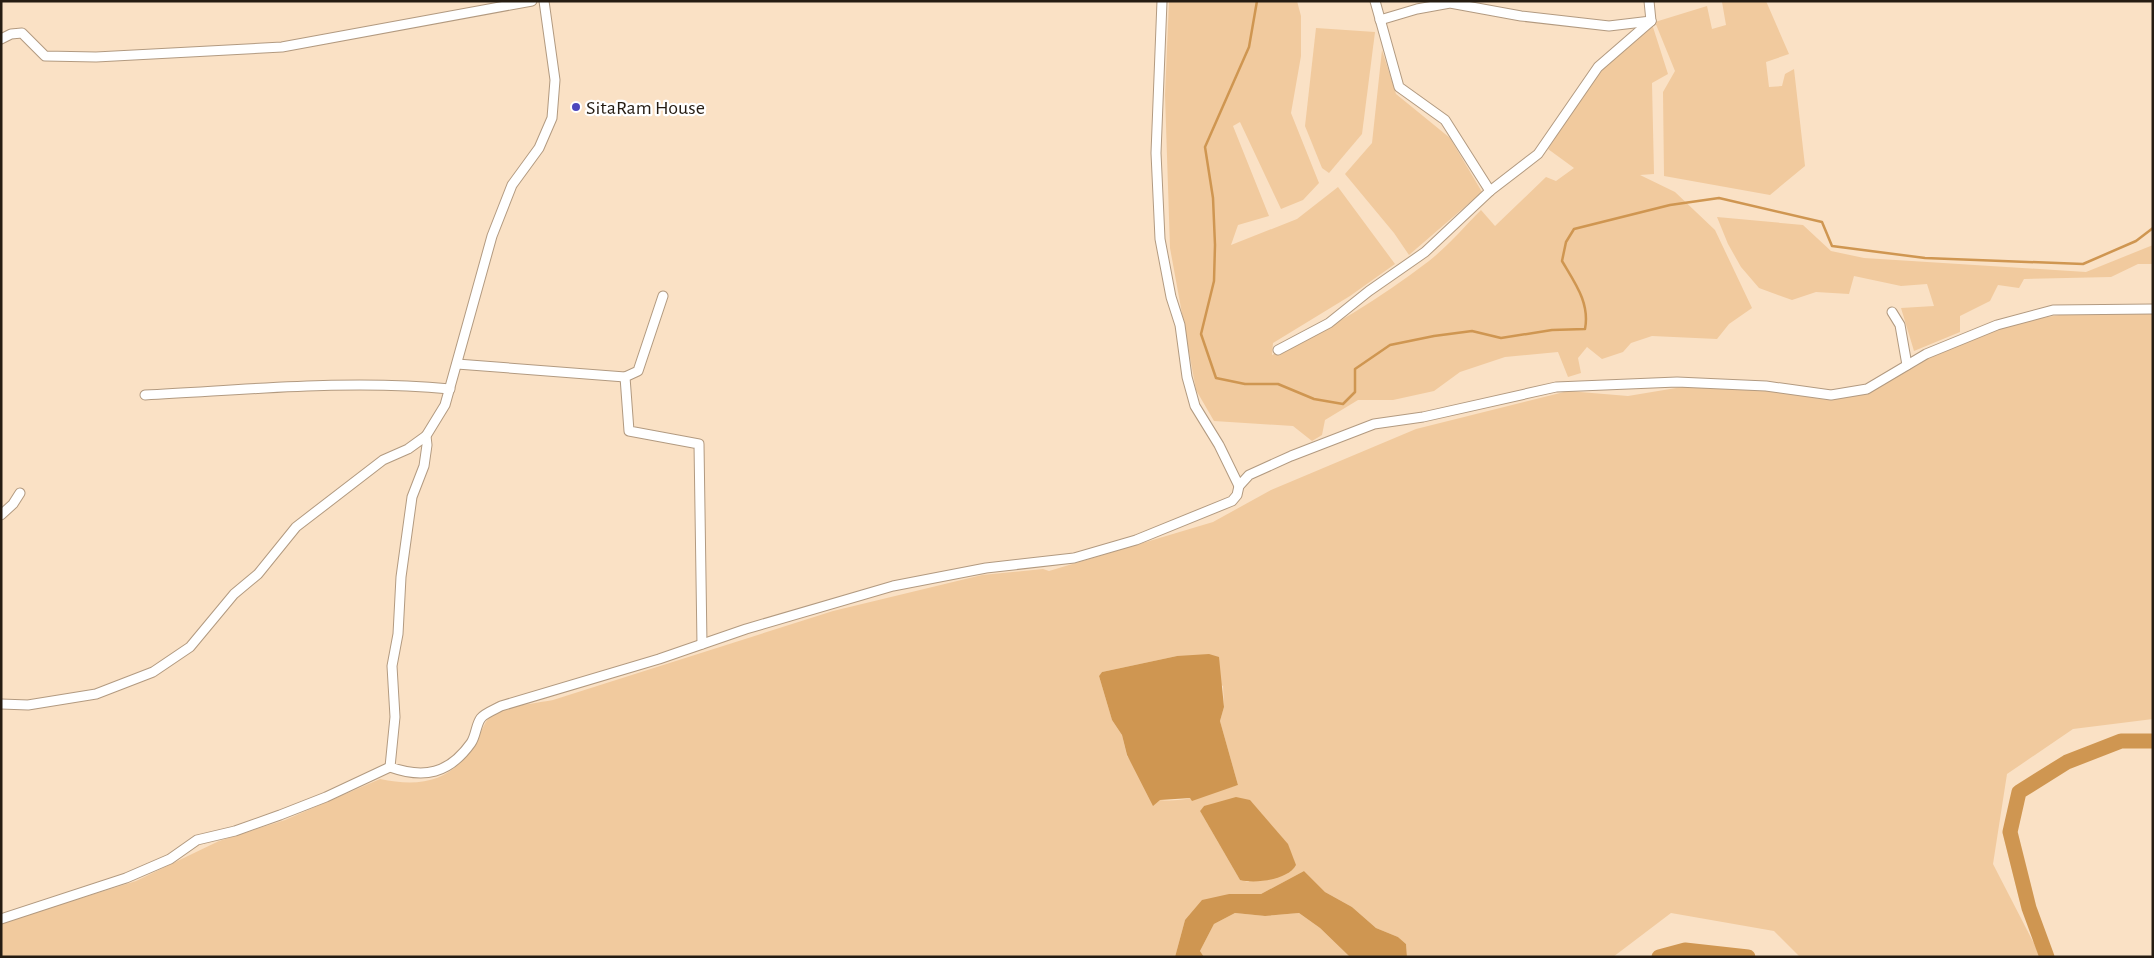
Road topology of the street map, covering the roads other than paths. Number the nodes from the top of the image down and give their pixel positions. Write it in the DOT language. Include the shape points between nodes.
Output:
graph roads {
  1 [pos="532,1"];
  2 [pos="544,1"];
  3 [pos="1162,1"];
  4 [pos="1376,1"];
  5 [pos="1650,1"];
  6 [pos="1380,20"];
  7 [pos="1651,21"];
  8 [pos="1,39"];
  9 [pos="1490,192"];
  10 [pos="663,296"];
  11 [pos="2153,309"];
  12 [pos="1892,312"];
  13 [pos="1278,350"];
  14 [pos="457,364"];
  15 [pos="1907,365"];
  16 [pos="625,377"];
  17 [pos="450,389"];
  18 [pos="146,395"];
  19 [pos="426,436"];
  20 [pos="1239,486"];
  21 [pos="20,492"];
  22 [pos="1,515"];
  23 [pos="702,644"];
  24 [pos="1,704"];
  25 [pos="390,767"];
  26 [pos="1,919"];
  1 -- 8 [label="street" via="282,47 96,57 45,56 22,33"];
  2 -- 14 [label="street" via="555,80 552,118 539,148 512,185 492,236"];
  3 -- 20 [label="street" via="1156,153 1160,240 1195,406"];
  4 -- 6 [label="street"];
  5 -- 7 [label="street"];
  6 -- 7 [label="street" via="1450,3 1521,16 1609,26"];
  6 -- 9 [label="street" via="1399,87 1445,120"];
  7 -- 9 [label="street" via="1598,66 1538,154"];
  9 -- 13 [label="street" via="1425,252 1330,323"];
  10 -- 16 [label="street" via="638,371"];
  11 -- 15 [label="street" via="2052,310 1997,325"];
  12 -- 15 [label="street" via="1900,324"];
  14 -- 16 [label="street"];
  14 -- 17 [label="street"];
  15 -- 20 [label="street" via="1867,389 1831,395 1766,386 1677,382 1556,387 1423,417 1374,424 1258,471"];
  16 -- 23 [label="street" via="629,431 700,444"];
  17 -- 18 [label="street" via="409,385 308,386"];
  17 -- 19 [label="street" via="445,405"];
  19 -- 24 [label="street" via="408,449 383,460 296,527 258,574 234,594 190,647 153,672 96,694 28,705"];
  19 -- 25 [label="street" via="424,466 412,497 400,585 398,634 392,666 394,717"];
  20 -- 23 [label="street" via="1232,501 1128,543 1074,558 986,568 893,586"];
  21 -- 22 [label="street"];
  23 -- 25 [label="street" via="501,706 481,718 472,742 451,765 430,774 406,773"];
  25 -- 26 [label="street" via="280,815 197,840 170,859 126,878"];
}
